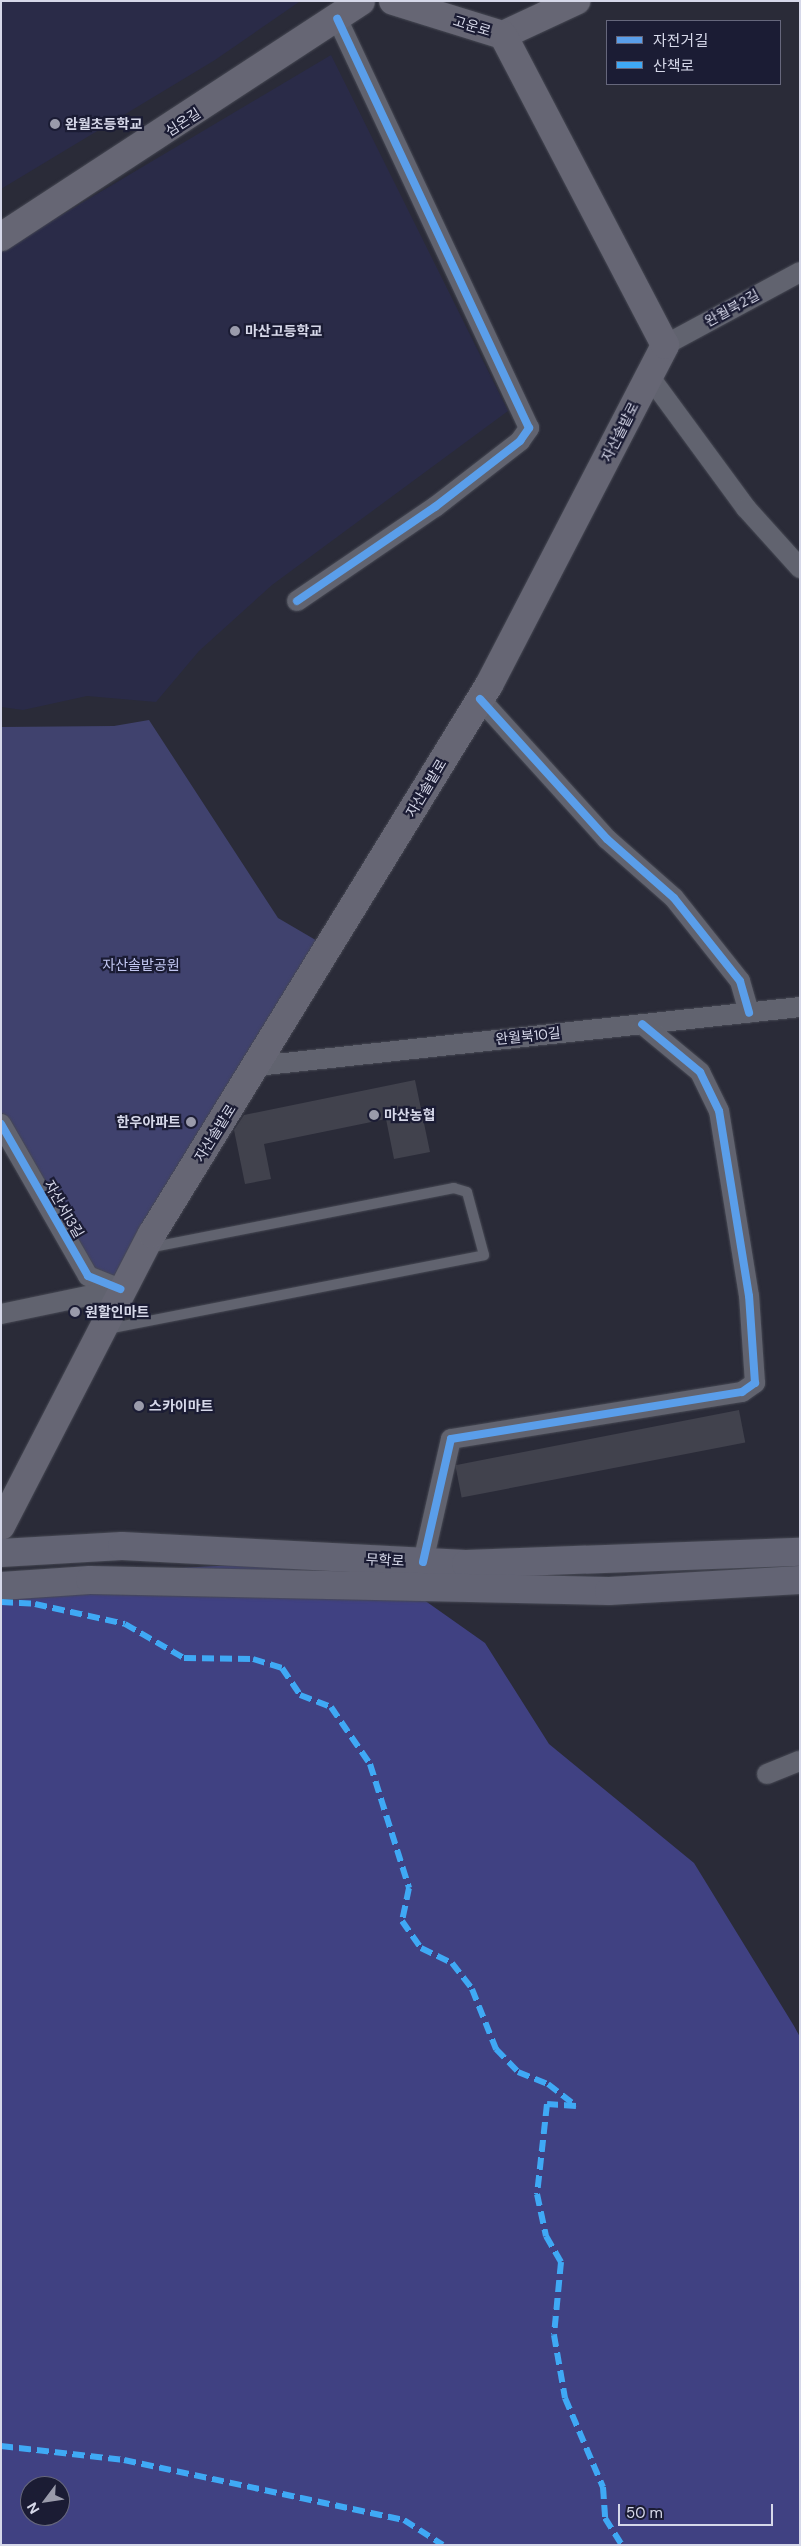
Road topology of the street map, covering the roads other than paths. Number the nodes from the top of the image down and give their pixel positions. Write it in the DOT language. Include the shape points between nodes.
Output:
graph roads {
  1 [pos="361,1"];
  2 [pos="393,1"];
  3 [pos="576,1"];
  4 [pos="337,19"];
  5 [pos="503,35"];
  6 [pos="1,237"];
  7 [pos="800,272"];
  8 [pos="665,345"];
  9 [pos="650,376"];
  10 [pos="800,568"];
  11 [pos="297,601"];
  12 [pos="480,699"];
  13 [pos="800,1007"];
  14 [pos="749,1012"];
  15 [pos="642,1024"];
  16 [pos="256,1066"];
  17 [pos="1,1124"];
  18 [pos="144,1249"];
  19 [pos="121,1288"];
  20 [pos="1,1314"];
  21 [pos="100,1330"];
  22 [pos="1,1526"];
  23 [pos="800,1552"];
  24 [pos="1,1553"];
  25 [pos="423,1562"];
  26 [pos="800,1580"];
  27 [pos="1,1586"];
  28 [pos="800,1761"];
  29 [pos="766,1774"];
  1 -- 4 [label="main road, 심온길"];
  2 -- 5 [label="main road, 고운로"];
  3 -- 5 [label="main road, 고운로"];
  4 -- 6 [label="main road, 심온길"];
  4 -- 11 [label="street" via="529,428 520,441 435,507"];
  5 -- 8 [label="main road"];
  7 -- 8 [label="street, 완월북2길"];
  8 -- 9 [label="main road, 자산솔밭로"];
  9 -- 10 [label="street" via="746,508"];
  9 -- 12 [label="main road, 자산솔밭로"];
  12 -- 14 [label="street" via="607,840 674,898 740,981"];
  12 -- 16 [label="main road, 자산솔밭로"];
  13 -- 14 [label="street, 완월북10길"];
  14 -- 15 [label="street, 완월북10길"];
  15 -- 16 [label="street, 완월북10길"];
  15 -- 25 [label="street" via="700,1072 719,1111 749,1296 754,1383 742,1392 451,1439"];
  16 -- 18 [label="main road, 자산솔밭로"];
  17 -- 19 [label="street, 자산서13길" via="88,1276"];
  18 -- 19 [label="main road, 자산솔밭로"];
  18 -- 21 [label="lane" via="454,1188 467,1192 477,1217 484,1255"];
  19 -- 20 [label="street"];
  19 -- 21 [label="main road, 자산솔밭로"];
  21 -- 22 [label="main road, 자산솔밭로"];
  23 -- 25 [label="main road, 무학로"];
  24 -- 25 [label="main road, 무학로" via="122,1546"];
  26 -- 27 [label="main road, 무학로" via="610,1591 90,1580"];
  28 -- 29 [label="street"];
}
